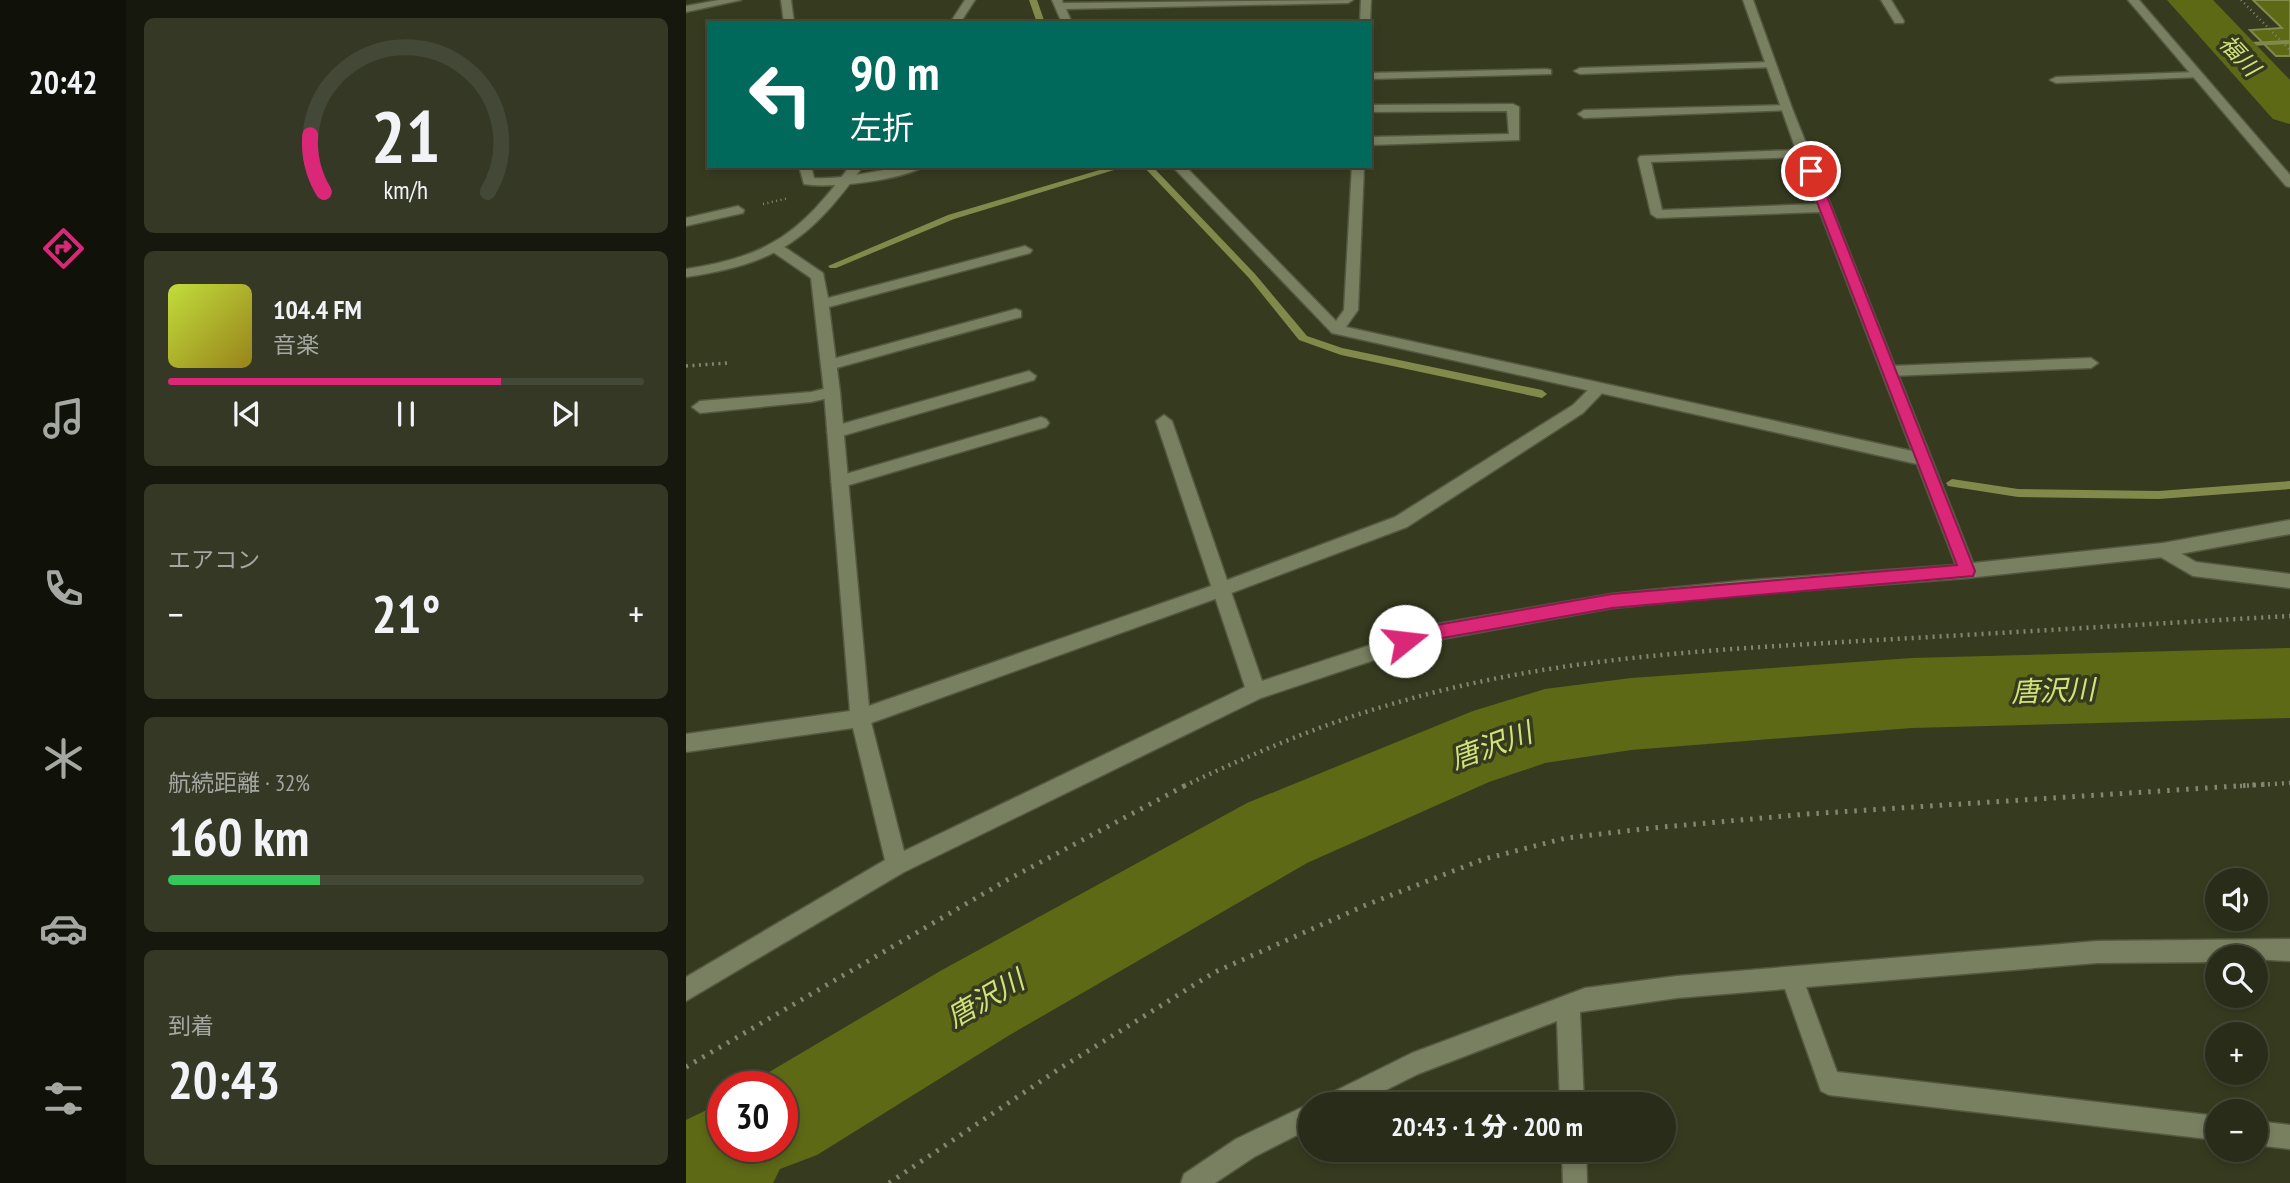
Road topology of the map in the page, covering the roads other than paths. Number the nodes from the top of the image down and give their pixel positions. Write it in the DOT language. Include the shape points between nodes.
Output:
graph roads {
  1 [pos="736,0"];
  2 [pos="786,0"];
  3 [pos="970,0"];
  4 [pos="1348,0"];
  5 [pos="1366,0"];
  6 [pos="1748,0"];
  7 [pos="1886,0"];
  8 [pos="2133,0"];
  9 [pos="1058,3"];
  10 [pos="686,9"];
  11 [pos="789,21"];
  12 [pos="956,21"];
  13 [pos="1066,21"];
  14 [pos="1365,21"];
  15 [pos="1899,21"];
  16 [pos="1771,65"];
  17 [pos="1580,71"];
  18 [pos="1547,72"];
  19 [pos="2196,75"];
  20 [pos="1372,76"];
  21 [pos="2056,80"];
  22 [pos="1786,108"];
  23 [pos="1372,109"];
  24 [pos="1584,114"];
  25 [pos="1372,141"];
  26 [pos="1804,153"];
  27 [pos="805,168"];
  28 [pos="856,168"];
  29 [pos="908,168"];
  30 [pos="1180,168"];
  31 [pos="1358,168"];
  32 [pos="847,180"];
  33 [pos="2290,183"];
  34 [pos="1825,208"];
  35 [pos="738,210"];
  36 [pos="686,222"];
  37 [pos="778,249"];
  38 [pos="1025,250"];
  39 [pos="686,273"];
  40 [pos="821,304"];
  41 [pos="1016,314"];
  42 [pos="1337,330"];
  43 [pos="2091,363"];
  44 [pos="829,365"];
  45 [pos="1890,370"];
  46 [pos="1029,376"];
  47 [pos="1599,388"];
  48 [pos="832,392"];
  49 [pos="700,407"];
  50 [pos="1164,421"];
  51 [pos="1041,423"];
  52 [pos="835,432"];
  53 [pos="1925,460"];
  54 [pos="839,482"];
  55 [pos="2290,527"];
  56 [pos="2162,550"];
  57 [pos="1967,571"];
  58 [pos="2290,581"];
  59 [pos="1220,590"];
  60 [pos="1256,691"];
  61 [pos="860,718"];
  62 [pos="686,743"];
  63 [pos="897,865"];
  64 [pos="2290,950"];
  65 [pos="1792,978"];
  66 [pos="686,990"];
  67 [pos="1567,1005"];
  68 [pos="1357,1092"];
  69 [pos="1571,1092"];
  70 [pos="1298,1122"];
  71 [pos="2205,1127"];
  72 [pos="2268,1134"];
  73 [pos="2290,1137"];
  74 [pos="1574,1162"];
  75 [pos="1193,1183"];
  76 [pos="1575,1183"];
  1 -- 10 [label="street"];
  2 -- 11 [label="street"];
  3 -- 12 [label="street"];
  4 -- 9 [label="street"];
  5 -- 14 [label="street"];
  6 -- 16 [label="street"];
  7 -- 15 [label="street"];
  8 -- 19 [label="street"];
  9 -- 13 [label="street"];
  16 -- 17 [label="street"];
  16 -- 22 [label="street"];
  18 -- 20 [label="street"];
  19 -- 21 [label="street"];
  19 -- 33 [label="street"];
  22 -- 24 [label="street"];
  22 -- 26 [label="street"];
  23 -- 25 [label="street" via="1513,107 1515,137"];
  26 -- 34 [label="street"];
  26 -- 34 [label="street" via="1644,159 1657,214"];
  27 -- 32 [label="street" via="808,181"];
  28 -- 32 [label="street"];
  29 -- 32 [label="street"];
  30 -- 42 [label="street"];
  31 -- 42 [label="street" via="1350,310"];
  32 -- 37 [label="street" via="795,237"];
  34 -- 45 [label="street"];
  35 -- 36 [label="street"];
  37 -- 39 [label="street" via="738,264"];
  37 -- 40 [label="street" via="818,276"];
  38 -- 40 [label="street"];
  40 -- 44 [label="street"];
  41 -- 44 [label="street"];
  42 -- 47 [label="street"];
  43 -- 45 [label="street"];
  44 -- 48 [label="street"];
  45 -- 53 [label="street"];
  46 -- 52 [label="street"];
  47 -- 53 [label="street"];
  47 -- 59 [label="street" via="1578,409 1401,522"];
  48 -- 49 [label="street"];
  48 -- 52 [label="street"];
  50 -- 59 [label="street"];
  51 -- 54 [label="street"];
  52 -- 54 [label="street"];
  53 -- 57 [label="street"];
  54 -- 61 [label="street"];
  55 -- 56 [label="street"];
  56 -- 57 [label="street"];
  56 -- 58 [label="street" via="2193,569"];
  57 -- 60 [label="street" via="1740,588 1534,614 1431,633"];
  59 -- 60 [label="street"];
  59 -- 61 [label="street"];
  60 -- 63 [label="street"];
  61 -- 62 [label="street"];
  61 -- 63 [label="street"];
  63 -- 66 [label="street"];
  64 -- 65 [label="street" via="2096,952"];
  65 -- 67 [label="street" via="1677,987"];
  65 -- 71 [label="street" via="1829,1083"];
  67 -- 68 [label="street" via="1412,1065"];
  67 -- 69 [label="street"];
  70 -- 75 [label="street" via="1245,1148"];
  72 -- 73 [label="street"];
  74 -- 76 [label="street"];
}
